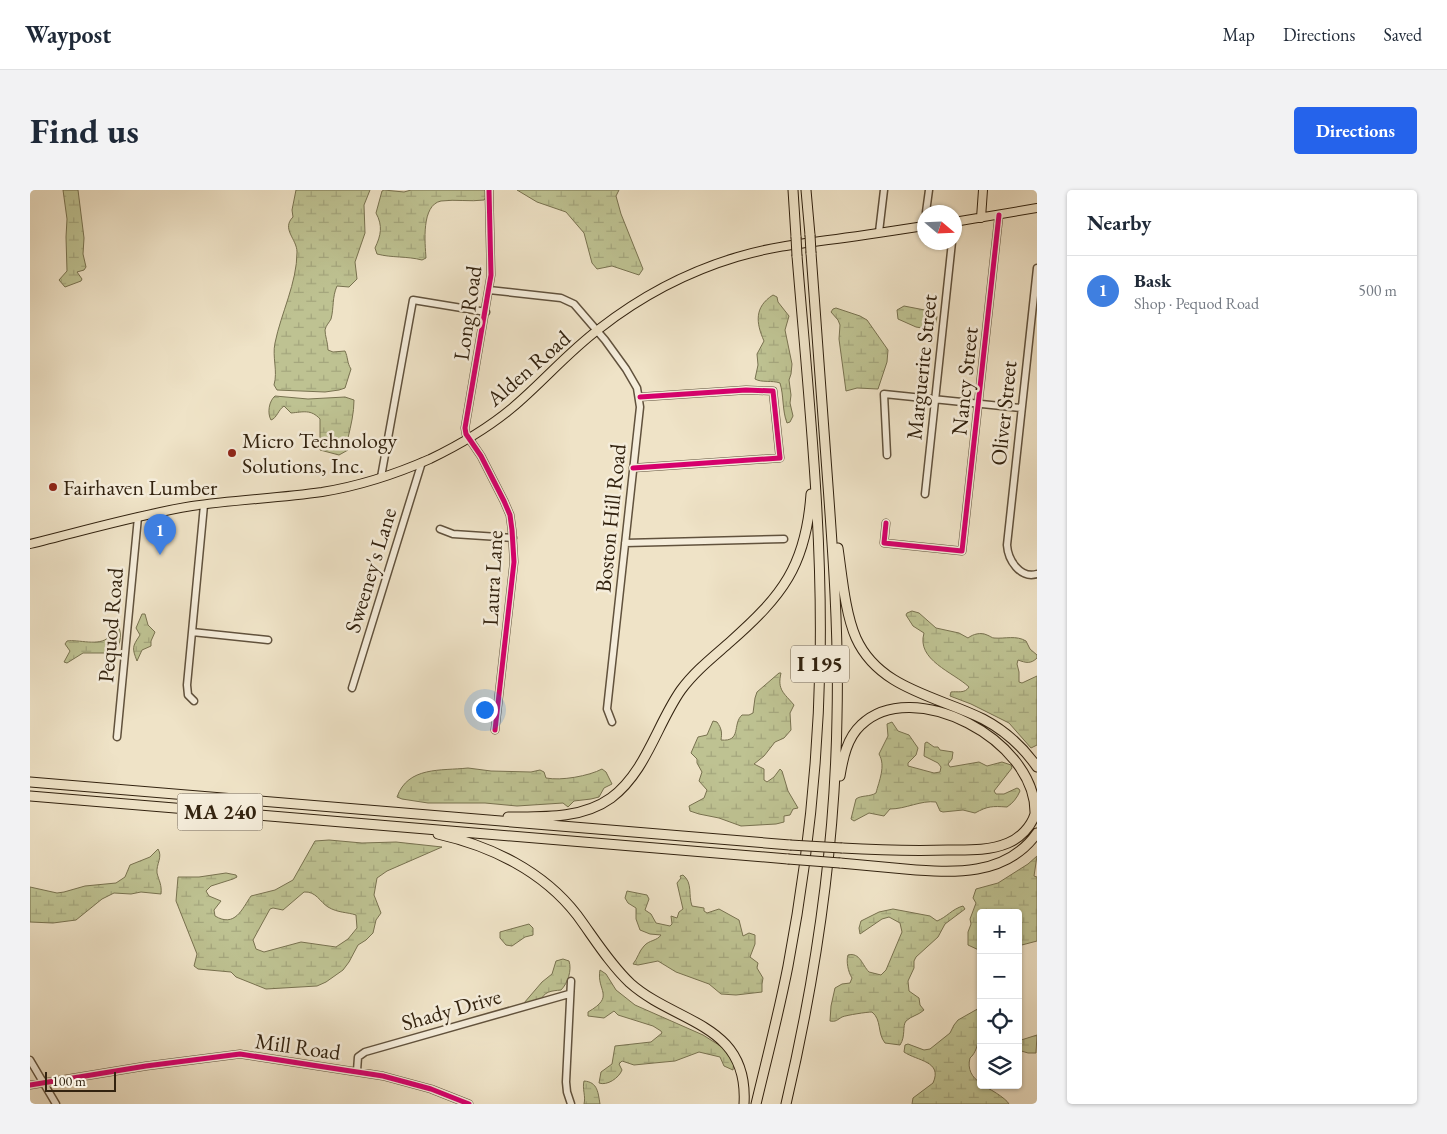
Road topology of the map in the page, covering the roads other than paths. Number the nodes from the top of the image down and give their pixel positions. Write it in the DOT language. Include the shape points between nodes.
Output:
graph roads {
  1 [pos="489,190"];
  2 [pos="793,190"];
  3 [pos="806,190"];
  4 [pos="884,190"];
  5 [pos="928,190"];
  6 [pos="982,190"];
  7 [pos="927,205"];
  8 [pos="1037,208"];
  9 [pos="999,215"];
  10 [pos="981,218"];
  11 [pos="962,221"];
  12 [pos="917,227"];
  13 [pos="879,232"];
  14 [pos="951,250"];
  15 [pos="1037,268"];
  16 [pos="489,290"];
  17 [pos="486,312"];
  18 [pos="597,330"];
  19 [pos="640,397"];
  20 [pos="935,399"];
  21 [pos="978,404"];
  22 [pos="1022,408"];
  23 [pos="468,439"];
  24 [pos="887,455"];
  25 [pos="813,461"];
  26 [pos="422,462"];
  27 [pos="634,468"];
  28 [pos="381,477"];
  29 [pos="925,494"];
  30 [pos="830,504"];
  31 [pos="204,505"];
  32 [pos="138,517"];
  33 [pos="886,523"];
  34 [pos="440,529"];
  35 [pos="513,538"];
  36 [pos="784,539"];
  37 [pos="625,543"];
  38 [pos="30,544"];
  39 [pos="1012,560"];
  40 [pos="192,632"];
  41 [pos="268,640"];
  42 [pos="352,688"];
  43 [pos="194,700"];
  44 [pos="612,722"];
  45 [pos="495,730"];
  46 [pos="117,737"];
  47 [pos="1037,766"];
  48 [pos="30,782"];
  49 [pos="30,796"];
  50 [pos="457,818"];
  51 [pos="409,828"];
  52 [pos="1037,833"];
  53 [pos="831,834"];
  54 [pos="571,981"];
  55 [pos="569,994"];
  56 [pos="30,1060"];
  57 [pos="357,1071"];
  58 [pos="43,1082"];
  59 [pos="30,1085"];
  60 [pos="56,1104"];
  61 [pos="469,1104"];
  62 [pos="571,1104"];
  63 [pos="744,1104"];
  64 [pos="756,1104"];
  65 [pos="786,1104"];
  1 -- 16 [label="street, Long Road"];
  2 -- 25 [label="highway, I 195, bridge"];
  3 -- 30 [label="highway, I 195, bridge"];
  4 -- 13 [label="street"];
  5 -- 7 [label="street"];
  6 -- 10 [label="main road"];
  8 -- 9 [label="main road"];
  9 -- 10 [label="main road"];
  9 -- 21 [label="street, Nancy Street"];
  10 -- 11 [label="main road"];
  12 -- 13 [label="main road, Alden Road"];
  13 -- 18 [label="main road, Alden Road" via="782,247 722,262 655,291"];
  14 -- 20 [label="street, Marguerite Street"];
  15 -- 22 [label="street, Oliver Street"];
  16 -- 17 [label="street, Long Road"];
  16 -- 18 [label="street" via="566,299"];
  17 -- 23 [label="street, Long Road" via="465,428"];
  17 -- 28 [label="street" via="413,300"];
  18 -- 19 [label="street" via="626,369"];
  18 -- 23 [label="main road, Alden Road" via="512,408"];
  19 -- 27 [label="street, Boston Hill Road"];
  19 -- 27 [label="street" via="773,391 780,458"];
  20 -- 21 [label="street"];
  20 -- 24 [label="street" via="884,394"];
  20 -- 29 [label="street, Marguerite Street"];
  21 -- 22 [label="street"];
  21 -- 33 [label="street, Nancy Street" via="962,551 884,543"];
  22 -- 39 [label="street, Oliver Street" via="1007,542"];
  23 -- 26 [label="main road, Alden Road"];
  23 -- 35 [label="street, Laura Lane" via="481,456 504,501 510,515"];
  25 -- 50 [label="highway" via="806,529 797,562 786,582 760,615 686,684 623,788 598,806 568,815"];
  25 -- 64 [label="highway, I 195" via="820,627 814,775 790,953"];
  26 -- 28 [label="main road, Alden Road"];
  26 -- 42 [label="street, Sweeney's Lane"];
  27 -- 37 [label="street, Boston Hill Road"];
  28 -- 31 [label="main road, Alden Road" via="324,491"];
  30 -- 47 [label="highway" via="851,622 867,656 894,681 994,726 1017,743"];
  30 -- 53 [label="highway, I 195" via="838,666"];
  31 -- 32 [label="main road, Alden Road"];
  31 -- 40 [label="street"];
  32 -- 38 [label="main road, Alden Road"];
  32 -- 46 [label="street, Pequod Road"];
  34 -- 35 [label="street" via="453,534"];
  35 -- 45 [label="street, Laura Lane" via="514,562"];
  36 -- 37 [label="street"];
  37 -- 44 [label="street, Boston Hill Road" via="608,706"];
  40 -- 41 [label="street"];
  40 -- 43 [label="street" via="187,688 188,695"];
  48 -- 50 [label="highway, MA 240"];
  49 -- 51 [label="highway, MA 240"];
  50 -- 53 [label="highway, bridge" via="790,845 975,850 1003,845 1023,833 1034,818 1037,800 1033,780 1014,750 977,724 928,708 886,710 861,725 848,744"];
  51 -- 52 [label="highway, bridge" via="936,872 970,871 991,866 1012,856"];
  51 -- 63 [label="highway" via="482,847 517,864 554,890 629,981 655,1002 705,1026 722,1041 734,1056 742,1075"];
  53 -- 65 [label="highway, I 195" via="816,954"];
  54 -- 55 [label="street"];
  55 -- 57 [label="street, Shady Drive" via="364,1052 358,1059"];
  55 -- 62 [label="street" via="566,1082"];
  56 -- 58 [label="street"];
  57 -- 58 [label="street, Mill Road" via="240,1054"];
  57 -- 61 [label="street, Mill Road" via="414,1084"];
  58 -- 59 [label="street, Mill Road"];
  58 -- 60 [label="street"];
}
